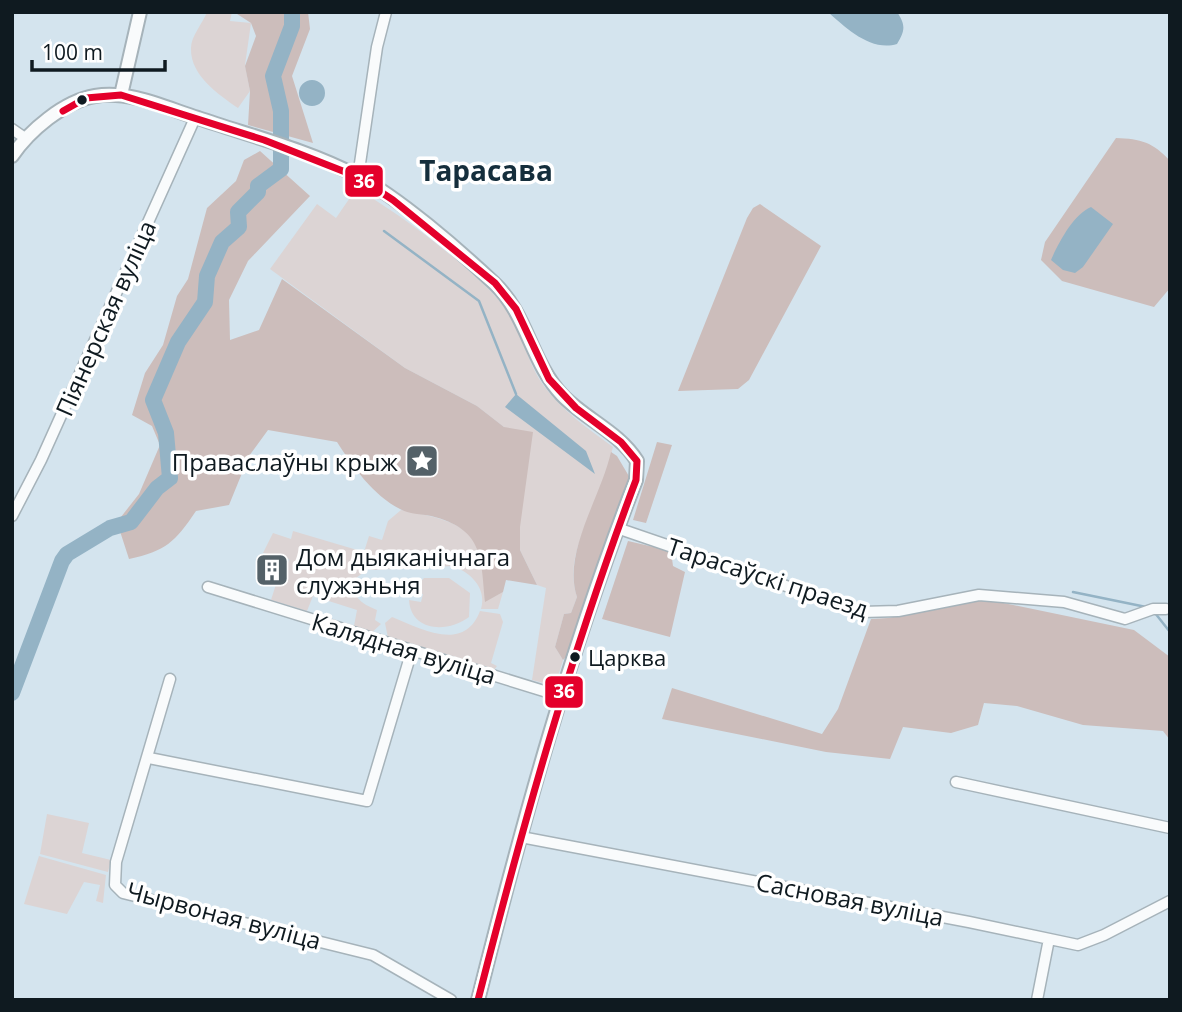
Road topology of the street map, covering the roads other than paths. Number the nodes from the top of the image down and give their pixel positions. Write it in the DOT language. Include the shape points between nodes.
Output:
graph roads {
  1 [pos="140,12"];
  2 [pos="386,12"];
  3 [pos="121,95"];
  4 [pos="195,118"];
  5 [pos="12,129"];
  6 [pos="24,138"];
  7 [pos="12,156"];
  8 [pos="358,177"];
  9 [pos="12,516"];
  10 [pos="617,528"];
  11 [pos="208,587"];
  12 [pos="1169,608"];
  13 [pos="412,650"];
  14 [pos="170,679"];
  15 [pos="560,696"];
  16 [pos="149,758"];
  17 [pos="956,782"];
  18 [pos="1170,828"];
  19 [pos="521,837"];
  20 [pos="1170,901"];
  21 [pos="1049,939"];
  22 [pos="451,1000"];
  23 [pos="478,1000"];
  24 [pos="1037,1000"];
  1 -- 3 [label="street"];
  2 -- 8 [label="street"];
  3 -- 4 [label="street"];
  3 -- 6 [label="street" via="79,100"];
  4 -- 8 [label="street"];
  4 -- 9 [label="street, Піянерская вуліца"];
  5 -- 6 [label="street"];
  6 -- 7 [label="street"];
  8 -- 10 [label="street" via="495,283 516,309 538,363 561,394 631,451 636,480"];
  10 -- 12 [label="street, Тарасаўскі праезд" via="862,612 898,611 979,595 1064,601 1125,619"];
  10 -- 15 [label="street"];
  11 -- 13 [label="street, Калядная вуліца"];
  13 -- 15 [label="street, Калядная вуліца"];
  13 -- 16 [label="street" via="367,801"];
  14 -- 16 [label="street, Чырвоная вуліца"];
  15 -- 19 [label="street"];
  16 -- 22 [label="street, Чырвоная вуліца" via="116,862 115,885 123,893 373,955"];
  17 -- 18 [label="street"];
  19 -- 21 [label="street, Сасновая вуліца"];
  19 -- 23 [label="street"];
  20 -- 21 [label="street, Сасновая вуліца" via="1078,945"];
  21 -- 24 [label="street"];
}
